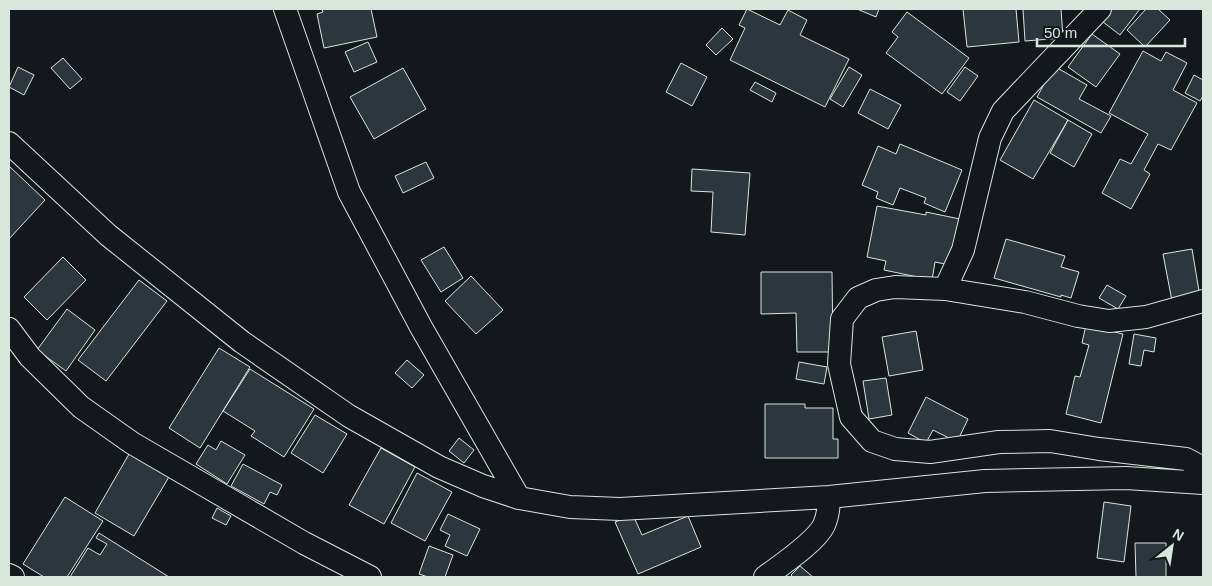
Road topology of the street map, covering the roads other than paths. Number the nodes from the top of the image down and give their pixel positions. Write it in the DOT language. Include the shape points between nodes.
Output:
graph roads {
  1 [pos="285,9"];
  2 [pos="1100,9"];
  3 [pos="9,143"];
  4 [pos="945,290"];
  5 [pos="1203,301"];
  6 [pos="9,329"];
  7 [pos="1203,468"];
  8 [pos="1203,483"];
  9 [pos="829,497"];
  10 [pos="519,498"];
  11 [pos="9,574"];
  12 [pos="13,577"];
  13 [pos="370,577"];
  14 [pos="764,577"];
  1 -- 10 [label="street" via="349,192 421,328"];
  2 -- 4 [label="street" via="1003,111 990,138 963,250"];
  3 -- 10 [label="street" via="108,235 273,364 349,416 439,467"];
  4 -- 5 [label="street" via="1025,302 1109,321 1146,317"];
  4 -- 7 [label="street" via="895,287 876,290 858,298 842,320 839,364 851,417 872,441 895,448 930,452 999,442 1050,441 1186,460"];
  6 -- 13 [label="street" via="30,357 81,407 132,443 288,534"];
  8 -- 9 [label="street" via="1126,478 985,480"];
  9 -- 10 [label="street" via="620,509 570,507"];
  9 -- 14 [label="street" via="828,515 817,536"];
  11 -- 12 [label="street"];
}
